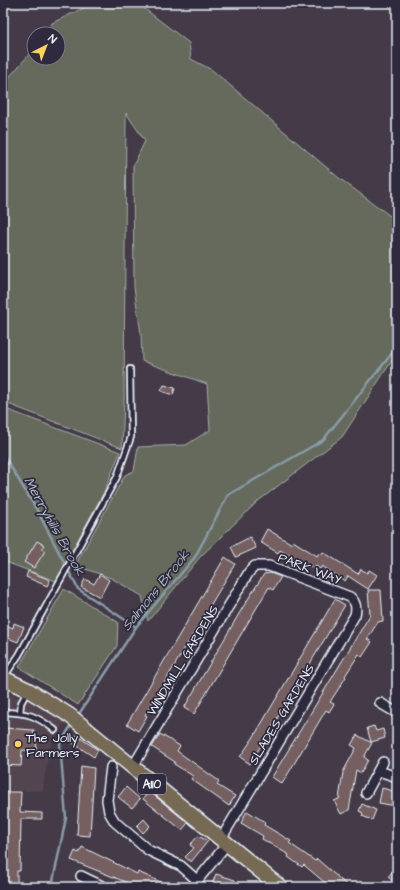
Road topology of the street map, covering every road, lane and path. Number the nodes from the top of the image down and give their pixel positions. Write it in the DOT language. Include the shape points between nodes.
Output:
graph roads {
  1 [pos="130,369"];
  2 [pos="255,566"];
  3 [pos="354,601"];
  4 [pos="3,678"];
  5 [pos="28,690"];
  6 [pos="380,703"];
  7 [pos="3,712"];
  8 [pos="20,713"];
  9 [pos="397,713"];
  10 [pos="56,730"];
  11 [pos="383,762"];
  12 [pos="111,767"];
  13 [pos="132,768"];
  14 [pos="379,771"];
  15 [pos="397,777"];
  16 [pos="366,793"];
  17 [pos="224,842"];
  18 [pos="81,876"];
  19 [pos="195,884"];
  20 [pos="104,887"];
  21 [pos="280,887"];
  1 -- 4 [label="lane" via="131,437 117,477 19,655"];
  2 -- 3 [label="street, PARK WAY" via="269,566 350,597"];
  2 -- 13 [label="street, WINDMILL GARDENS" via="249,572"];
  3 -- 17 [label="street, SLADES GARDENS" via="357,608 355,615"];
  4 -- 5 [label="main road, A110"];
  5 -- 8 [label="lane" via="21,704"];
  5 -- 13 [label="main road, A110" via="69,715"];
  6 -- 9 [label="street"];
  7 -- 8 [label="lane"];
  8 -- 10 [label="lane" via="36,716"];
  11 -- 14 [label="street"];
  12 -- 19 [label="street" via="107,800 109,812 115,822 148,850 176,863"];
  13 -- 17 [label="main road, A110"];
  14 -- 15 [label="street"];
  14 -- 16 [label="street"];
  17 -- 19 [label="street, SLADES GARDENS"];
  17 -- 21 [label="main road, A110"];
  18 -- 20 [label="street"];
}
